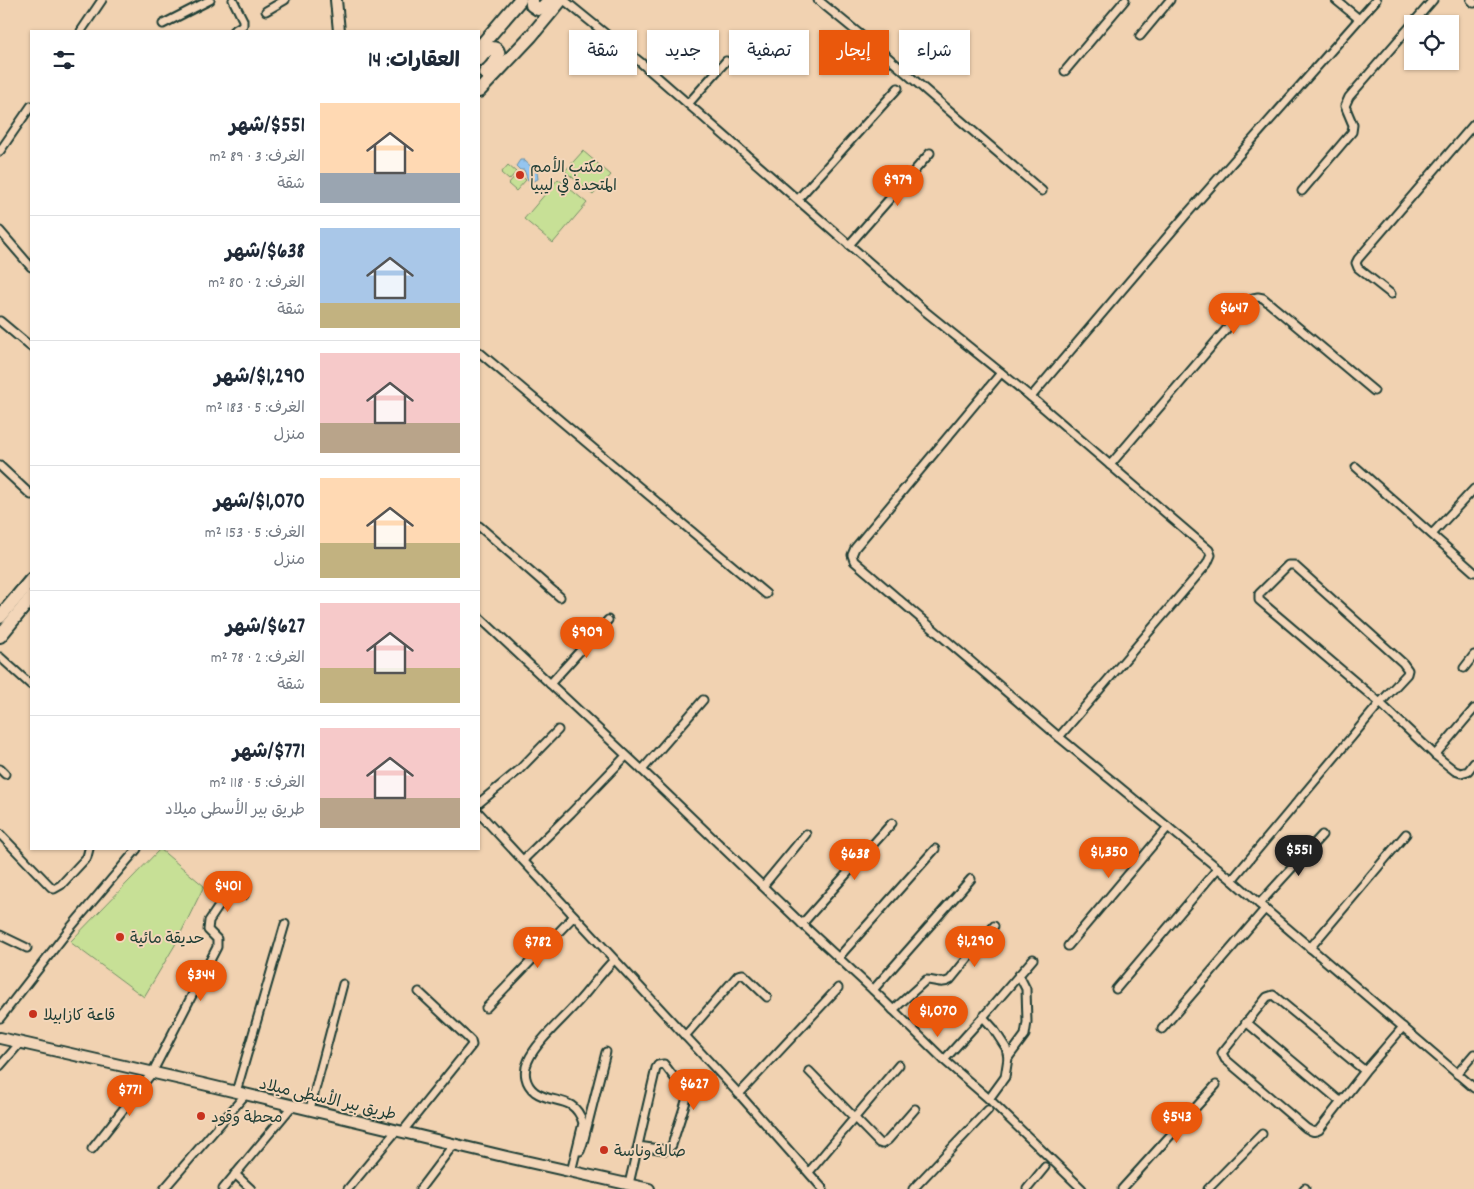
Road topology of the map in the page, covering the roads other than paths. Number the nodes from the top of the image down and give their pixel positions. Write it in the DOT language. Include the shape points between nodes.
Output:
graph roads {
  1 [pos="102,0"];
  2 [pos="210,0"];
  3 [pos="233,0"];
  4 [pos="285,0"];
  5 [pos="520,0"];
  6 [pos="532,0"];
  7 [pos="549,0"];
  8 [pos="562,0"];
  9 [pos="818,0"];
  10 [pos="1125,0"];
  11 [pos="1170,0"];
  12 [pos="1336,0"];
  13 [pos="1376,0"];
  14 [pos="1433,0"];
  15 [pos="1471,0"];
  16 [pos="337,1"];
  17 [pos="1474,3"];
  18 [pos="266,10"];
  19 [pos="1359,19"];
  20 [pos="163,24"];
  21 [pos="82,30"];
  22 [pos="235,30"];
  23 [pos="339,30"];
  24 [pos="1140,36"];
  25 [pos="480,47"];
  26 [pos="480,58"];
  27 [pos="726,61"];
  28 [pos="1065,71"];
  29 [pos="480,80"];
  30 [pos="898,88"];
  31 [pos="480,90"];
  32 [pos="688,104"];
  33 [pos="30,107"];
  34 [pos="1474,124"];
  35 [pos="0,151"];
  36 [pos="930,153"];
  37 [pos="1042,191"];
  38 [pos="1302,191"];
  39 [pos="798,199"];
  40 [pos="0,231"];
  41 [pos="850,246"];
  42 [pos="30,266"];
  43 [pos="1391,294"];
  44 [pos="0,321"];
  45 [pos="30,346"];
  46 [pos="480,353"];
  47 [pos="1001,372"];
  48 [pos="1374,391"];
  49 [pos="1031,397"];
  50 [pos="1110,465"];
  51 [pos="0,466"];
  52 [pos="1356,467"];
  53 [pos="1474,490"];
  54 [pos="30,494"];
  55 [pos="480,527"];
  56 [pos="1432,534"];
  57 [pos="1474,572"];
  58 [pos="30,581"];
  59 [pos="766,594"];
  60 [pos="560,597"];
  61 [pos="30,599"];
  62 [pos="0,617"];
  63 [pos="480,618"];
  64 [pos="608,620"];
  65 [pos="0,636"];
  66 [pos="1474,656"];
  67 [pos="0,657"];
  68 [pos="1464,668"];
  69 [pos="30,684"];
  70 [pos="550,684"];
  71 [pos="703,700"];
  72 [pos="1380,704"];
  73 [pos="1474,709"];
  74 [pos="558,730"];
  75 [pos="1059,737"];
  76 [pos="1435,755"];
  77 [pos="626,756"];
  78 [pos="1474,763"];
  79 [pos="642,770"];
  80 [pos="480,802"];
  81 [pos="480,814"];
  82 [pos="892,823"];
  83 [pos="1168,826"];
  84 [pos="0,834"];
  85 [pos="806,834"];
  86 [pos="1406,834"];
  87 [pos="1322,835"];
  88 [pos="935,849"];
  89 [pos="89,850"];
  90 [pos="136,850"];
  91 [pos="523,860"];
  92 [pos="1218,868"];
  93 [pos="971,878"];
  94 [pos="1232,880"];
  95 [pos="763,886"];
  96 [pos="244,895"];
  97 [pos="1262,907"];
  98 [pos="574,916"];
  99 [pos="285,924"];
  100 [pos="802,924"];
  101 [pos="994,926"];
  102 [pos="0,935"];
  103 [pos="1068,946"];
  104 [pos="27,948"];
  105 [pos="1310,948"];
  106 [pos="838,958"];
  107 [pos="1033,959"];
  108 [pos="614,960"];
  109 [pos="1019,975"];
  110 [pos="343,984"];
  111 [pos="838,988"];
  112 [pos="1116,989"];
  113 [pos="873,990"];
  114 [pos="419,992"];
  115 [pos="767,997"];
  116 [pos="486,1008"];
  117 [pos="893,1010"];
  118 [pos="984,1017"];
  119 [pos="0,1018"];
  120 [pos="1246,1022"];
  121 [pos="1403,1027"];
  122 [pos="1162,1029"];
  123 [pos="685,1036"];
  124 [pos="0,1038"];
  125 [pos="20,1043"];
  126 [pos="606,1052"];
  127 [pos="1474,1054"];
  128 [pos="1008,1058"];
  129 [pos="944,1060"];
  130 [pos="899,1065"];
  131 [pos="0,1066"];
  132 [pos="809,1071"];
  133 [pos="152,1072"];
  134 [pos="1365,1072"];
  135 [pos="1457,1074"];
  136 [pos="1216,1085"];
  137 [pos="1474,1088"];
  138 [pos="236,1092"];
  139 [pos="246,1094"];
  140 [pos="738,1094"];
  141 [pos="989,1100"];
  142 [pos="1342,1102"];
  143 [pos="293,1105"];
  144 [pos="310,1109"];
  145 [pos="916,1109"];
  146 [pos="988,1110"];
  147 [pos="855,1118"];
  148 [pos="400,1131"];
  149 [pos="1262,1134"];
  150 [pos="454,1144"];
  151 [pos="638,1146"];
  152 [pos="92,1149"];
  153 [pos="576,1154"];
  154 [pos="1045,1166"];
  155 [pos="571,1172"];
  156 [pos="808,1172"];
  157 [pos="235,1174"];
  158 [pos="629,1184"];
  159 [pos="644,1188"];
  160 [pos="164,1189"];
  161 [pos="223,1189"];
  162 [pos="252,1189"];
  163 [pos="348,1189"];
  164 [pos="420,1189"];
  165 [pos="823,1189"];
  166 [pos="913,1189"];
  167 [pos="1027,1189"];
  168 [pos="1082,1189"];
  169 [pos="1122,1189"];
  170 [pos="1208,1189"];
  1 -- 21 [label="street"];
  2 -- 20 [label="street"];
  3 -- 22 [label="street" via="243,20 243,25"];
  4 -- 18 [label="street"];
  5 -- 25 [label="highway"];
  6 -- 7 [label="highway" via="532,5 538,9"];
  8 -- 31 [label="highway"];
  8 -- 32 [label="street"];
  9 -- 37 [label="street"];
  10 -- 28 [label="street"];
  11 -- 24 [label="street"];
  12 -- 19 [label="street"];
  13 -- 19 [label="street"];
  14 -- 38 [label="street" via="1348,97 1345,106 1353,125 1352,132"];
  15 -- 17 [label="street"];
  16 -- 23 [label="main road"];
  19 -- 49 [label="street"];
  26 -- 29 [label="highway" via="490,48 497,49 499,53"];
  27 -- 32 [label="street"];
  30 -- 39 [label="street"];
  32 -- 39 [label="street"];
  33 -- 35 [label="street"];
  34 -- 43 [label="street" via="1356,263"];
  36 -- 41 [label="street"];
  39 -- 41 [label="street"];
  40 -- 42 [label="street"];
  41 -- 47 [label="street"];
  44 -- 45 [label="street"];
  46 -- 59 [label="street"];
  47 -- 49 [label="street"];
  47 -- 75 [label="street" via="852,555 855,563"];
  48 -- 50 [label="street" via="1263,298 1253,298"];
  49 -- 50 [label="street"];
  50 -- 75 [label="street" via="1211,555"];
  51 -- 54 [label="street"];
  52 -- 56 [label="street"];
  53 -- 56 [label="street"];
  55 -- 60 [label="street"];
  56 -- 57 [label="street"];
  58 -- 62 [label="highway"];
  61 -- 65 [label="highway"];
  63 -- 70 [label="street"];
  64 -- 70 [label="street"];
  66 -- 68 [label="street"];
  67 -- 69 [label="street"];
  70 -- 77 [label="street"];
  71 -- 79 [label="street"];
  72 -- 72 [label="street" via="1407,674 1407,667 1294,565 1288,565 1259,594 1259,600"];
  72 -- 76 [label="street"];
  72 -- 94 [label="street"];
  73 -- 76 [label="street"];
  74 -- 80 [label="street" via="519,770"];
  75 -- 83 [label="street"];
  76 -- 78 [label="street" via="1461,773 1468,771"];
  77 -- 79 [label="street"];
  77 -- 91 [label="street"];
  79 -- 95 [label="street"];
  81 -- 91 [label="street"];
  82 -- 100 [label="street"];
  83 -- 92 [label="street"];
  83 -- 103 [label="street"];
  84 -- 89 [label="street" via="54,889 87,857"];
  85 -- 95 [label="street"];
  86 -- 105 [label="street"];
  87 -- 97 [label="street"];
  88 -- 106 [label="street"];
  90 -- 119 [label="street"];
  91 -- 98 [label="street"];
  92 -- 94 [label="street"];
  92 -- 112 [label="street"];
  93 -- 113 [label="street"];
  94 -- 97 [label="street"];
  95 -- 100 [label="street"];
  96 -- 133 [label="street" via="231,888 208,921 208,930 217,939 217,947"];
  97 -- 105 [label="street"];
  97 -- 122 [label="street"];
  98 -- 108 [label="street"];
  98 -- 116 [label="street"];
  99 -- 138 [label="street"];
  100 -- 106 [label="street"];
  101 -- 117 [label="street" via="950,980 941,983 926,980"];
  102 -- 104 [label="street"];
  105 -- 121 [label="street"];
  106 -- 113 [label="street"];
  107 -- 109 [label="street"];
  108 -- 123 [label="street"];
  108 -- 153 [label="street" via="536,1047 526,1067 526,1079 535,1092 565,1101 581,1116 583,1123"];
  109 -- 118 [label="street"];
  109 -- 128 [label="street" via="1026,989 1027,1022 1025,1035"];
  110 -- 144 [label="street"];
  111 -- 140 [label="street"];
  113 -- 117 [label="street"];
  114 -- 148 [label="street" via="472,1045"];
  115 -- 123 [label="street" via="743,974 738,975"];
  117 -- 129 [label="street"];
  118 -- 128 [label="street" via="1006,1048"];
  118 -- 129 [label="street"];
  120 -- 134 [label="street" via="1267,997 1274,995"];
  120 -- 142 [label="street"];
  120 -- 142 [label="street" via="1223,1050 1222,1056 1306,1128 1319,1130"];
  121 -- 134 [label="street"];
  121 -- 135 [label="street"];
  123 -- 140 [label="street"];
  124 -- 125 [label="main road, طريق بير الأسطى ميلاد"];
  125 -- 131 [label="street"];
  125 -- 133 [label="main road, طريق بير الأسطى ميلاد"];
  126 -- 153 [label="street" via="583,1143"];
  127 -- 135 [label="street"];
  128 -- 141 [label="street" via="1005,1077"];
  129 -- 141 [label="street"];
  130 -- 147 [label="street"];
  132 -- 147 [label="street"];
  133 -- 138 [label="main road, طريق بير الأسطى ميلاد"];
  133 -- 152 [label="street"];
  134 -- 142 [label="street"];
  135 -- 137 [label="street"];
  136 -- 169 [label="street"];
  138 -- 139 [label="main road, طريق بير الأسطى ميلاد"];
  139 -- 143 [label="main road, طريق بير الأسطى ميلاد"];
  139 -- 160 [label="street"];
  140 -- 156 [label="street"];
  141 -- 168 [label="street"];
  143 -- 144 [label="main road, طريق بير الأسطى ميلاد"];
  143 -- 157 [label="street"];
  144 -- 148 [label="main road, طريق بير الأسطى ميلاد"];
  145 -- 147 [label="street" via="882,1144"];
  146 -- 166 [label="street"];
  147 -- 156 [label="street"];
  148 -- 150 [label="main road, طريق بير الأسطى ميلاد"];
  148 -- 163 [label="street"];
  149 -- 170 [label="street"];
  150 -- 155 [label="main road, طريق بير الأسطى ميلاد"];
  150 -- 164 [label="street"];
  151 -- 151 [label="street" via="666,1150 672,1145 687,1098 684,1089 664,1064 656,1068"];
  151 -- 158 [label="street"];
  153 -- 155 [label="street"];
  154 -- 167 [label="street"];
  155 -- 158 [label="main road, طريق بير الأسطى ميلاد"];
  156 -- 165 [label="street"];
  157 -- 161 [label="street"];
  157 -- 162 [label="street"];
  158 -- 159 [label="main road, طريق بير الأسطى ميلاد"];
}
